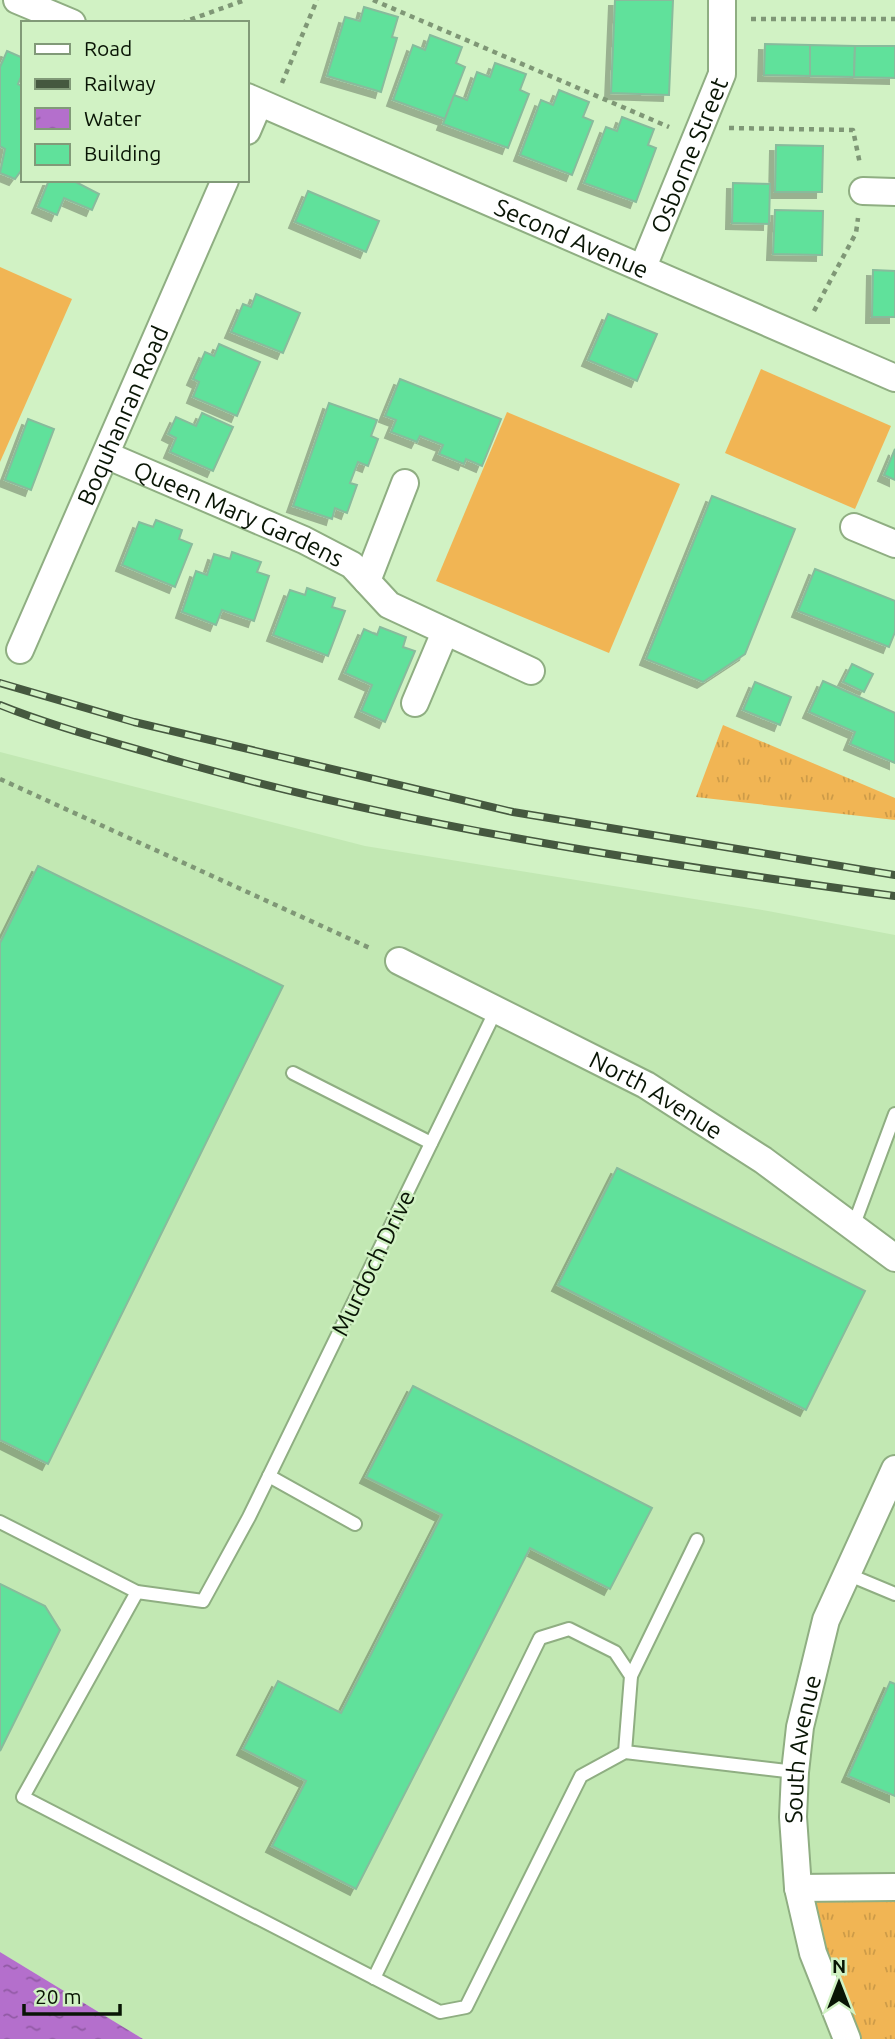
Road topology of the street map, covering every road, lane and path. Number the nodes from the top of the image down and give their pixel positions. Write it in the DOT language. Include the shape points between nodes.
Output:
graph roads {
  1 [pos="17,0"];
  2 [pos="245,0"];
  3 [pos="317,0"];
  4 [pos="373,0"];
  5 [pos="722,10"];
  6 [pos="895,19"];
  7 [pos="67,21"];
  8 [pos="187,21"];
  9 [pos="259,102"];
  10 [pos="248,129"];
  11 [pos="698,133"];
  12 [pos="224,182"];
  13 [pos="863,191"];
  14 [pos="895,192"];
  15 [pos="643,267"];
  16 [pos="800,337"];
  17 [pos="895,378"];
  18 [pos="106,455"];
  19 [pos="405,483"];
  20 [pos="854,527"];
  21 [pos="895,544"];
  22 [pos="367,581"];
  23 [pos="445,632"];
  24 [pos="20,650"];
  25 [pos="531,671"];
  26 [pos="415,703"];
  27 [pos="0,779"];
  28 [pos="398,961"];
  29 [pos="496,1010"];
  30 [pos="293,1073"];
  31 [pos="895,1114"];
  32 [pos="431,1143"];
  33 [pos="853,1227"];
  34 [pos="895,1258"];
  35 [pos="895,1469"];
  36 [pos="269,1476"];
  37 [pos="0,1522"];
  38 [pos="355,1524"];
  39 [pos="697,1540"];
  40 [pos="847,1574"];
  41 [pos="137,1592"];
  42 [pos="895,1594"];
  43 [pos="631,1676"];
  44 [pos="625,1752"];
  45 [pos="795,1772"];
  46 [pos="895,1887"];
  47 [pos="798,1888"];
  48 [pos="374,1978"];
  49 [pos="847,2039"];
  1 -- 7 [label="street"];
  2 -- 8 [label="path"];
  3 -- 9 [label="path"];
  4 -- 11 [label="path"];
  5 -- 6 [label="path"];
  5 -- 11 [label="street, Osborne Street" via="722,74"];
  9 -- 10 [label="street"];
  9 -- 15 [label="street, Second Avenue"];
  11 -- 13 [label="path" via="853,130"];
  11 -- 15 [label="street, Osborne Street"];
  12 -- 18 [label="street, Boquhanran Road"];
  13 -- 14 [label="street"];
  13 -- 16 [label="path" via="856,233"];
  15 -- 16 [label="street, Second Avenue"];
  16 -- 17 [label="street, Second Avenue"];
  18 -- 22 [label="street, Queen Mary Gardens" via="304,540 352,565"];
  18 -- 24 [label="street, Boquhanran Road"];
  19 -- 22 [label="street, Queen Mary Gardens"];
  20 -- 21 [label="street"];
  22 -- 23 [label="street, Queen Mary Gardens" via="389,606"];
  23 -- 25 [label="street, Queen Mary Gardens"];
  23 -- 26 [label="street"];
  27 -- 28 [label="path"];
  28 -- 29 [label="street, North Avenue"];
  29 -- 32 [label="lane, Murdoch Drive"];
  29 -- 33 [label="street, North Avenue" via="646,1085 763,1160"];
  30 -- 32 [label="lane"];
  31 -- 33 [label="lane"];
  32 -- 36 [label="lane, Murdoch Drive"];
  33 -- 34 [label="street, North Avenue"];
  35 -- 40 [label="street, South Avenue"];
  36 -- 38 [label="lane"];
  36 -- 41 [label="lane, Murdoch Drive" via="203,1601"];
  37 -- 41 [label="lane"];
  39 -- 43 [label="lane"];
  40 -- 42 [label="lane"];
  40 -- 45 [label="street, South Avenue" via="826,1620 800,1727"];
  41 -- 48 [label="lane" via="23,1797"];
  43 -- 44 [label="lane"];
  43 -- 48 [label="lane" via="615,1651 569,1629 540,1638"];
  44 -- 45 [label="lane"];
  44 -- 48 [label="lane" via="581,1776 466,2007 439,2012"];
  45 -- 47 [label="street, South Avenue"];
  46 -- 47 [label="street"];
  47 -- 49 [label="street, South Avenue" via="813,1953"];
}
